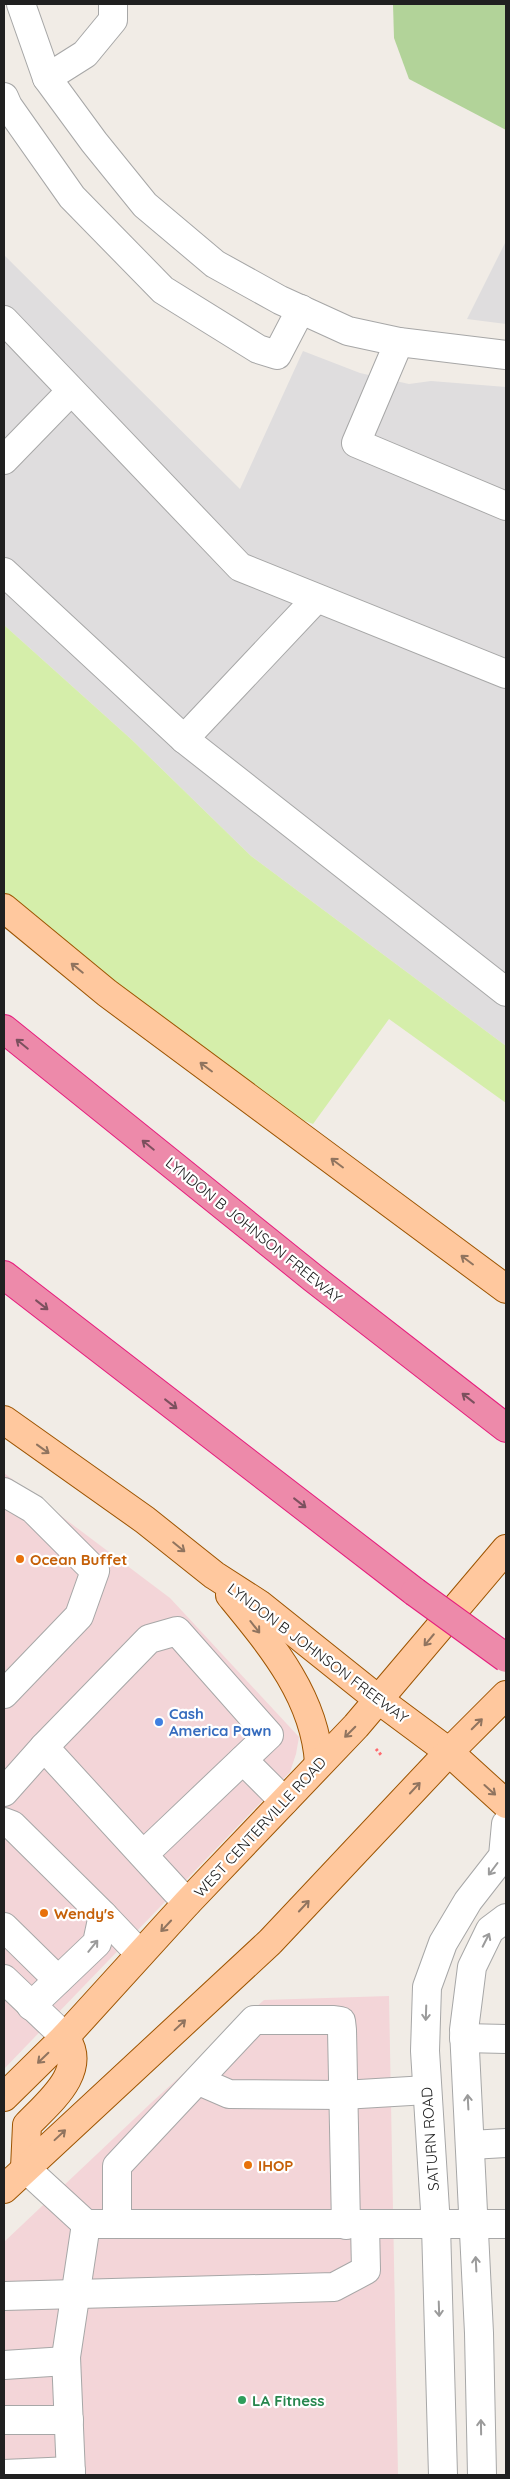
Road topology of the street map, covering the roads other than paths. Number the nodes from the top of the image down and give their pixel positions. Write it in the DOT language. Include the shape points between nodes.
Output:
graph roads {
  1 [pos="22,4"];
  2 [pos="113,4"];
  3 [pos="47,78"];
  4 [pos="4,97"];
  5 [pos="301,309"];
  6 [pos="4,320"];
  7 [pos="399,342"];
  8 [pos="506,355"];
  9 [pos="72,391"];
  10 [pos="4,460"];
  11 [pos="506,506"];
  12 [pos="4,572"];
  13 [pos="316,598"];
  14 [pos="506,674"];
  15 [pos="184,739"];
  16 [pos="4,908"];
  17 [pos="506,992"];
  18 [pos="4,1029"];
  19 [pos="4,1275"];
  20 [pos="506,1289"];
  21 [pos="4,1420"];
  22 [pos="506,1428"];
  23 [pos="4,1492"];
  24 [pos="506,1549"];
  25 [pos="214,1575"];
  26 [pos="506,1658"];
  27 [pos="4,1694"];
  28 [pos="506,1695"];
  29 [pos="379,1700"];
  30 [pos="44,1747"];
  31 [pos="449,1752"];
  32 [pos="243,1760"];
  33 [pos="319,1763"];
  34 [pos="4,1792"];
  35 [pos="284,1801"];
  36 [pos="506,1804"];
  37 [pos="4,1822"];
  38 [pos="506,1824"];
  39 [pos="144,1854"];
  40 [pos="188,1903"];
  41 [pos="102,1915"];
  42 [pos="506,1918"];
  43 [pos="4,1927"];
  44 [pos="140,1954"];
  45 [pos="33,1955"];
  46 [pos="5,1980"];
  47 [pos="58,1980"];
  48 [pos="31,2006"];
  49 [pos="65,2037"];
  50 [pos="464,2038"];
  51 [pos="506,2039"];
  52 [pos="199,2081"];
  53 [pos="427,2090"];
  54 [pos="343,2095"];
  55 [pos="4,2096"];
  56 [pos="506,2143"];
  57 [pos="470,2145"];
  58 [pos="25,2168"];
  59 [pos="4,2189"];
  60 [pos="86,2224"];
  61 [pos="117,2224"];
  62 [pos="474,2224"];
  63 [pos="506,2224"];
  64 [pos="355,2225"];
  65 [pos="436,2226"];
  66 [pos="76,2292"];
  67 [pos="4,2296"];
  68 [pos="66,2361"];
  69 [pos="4,2365"];
  70 [pos="4,2420"];
  71 [pos="69,2420"];
  72 [pos="71,2473"];
  73 [pos="4,2474"];
  74 [pos="443,2475"];
  75 [pos="482,2475"];
  1 -- 3 [label="street"];
  2 -- 3 [label="street" via="113,20 85,54"];
  3 -- 5 [label="street" via="145,205 215,264"];
  4 -- 5 [label="street" via="72,197 163,290 258,349 277,355"];
  5 -- 7 [label="street" via="348,331"];
  6 -- 9 [label="street"];
  7 -- 8 [label="street"];
  7 -- 11 [label="street" via="356,443"];
  9 -- 10 [label="street"];
  9 -- 13 [label="street" via="240,567"];
  12 -- 15 [label="street"];
  13 -- 14 [label="street"];
  13 -- 15 [label="street"];
  15 -- 17 [label="street"];
  20 -- 16 [label="main road, one-way" via="107,993"];
  22 -- 18 [label="highway, LYNDON B JOHNSON FREEWAY, one-way" via="313,1278"];
  19 -- 26 [label="highway, one-way, bridge" via="415,1592"];
  21 -- 25 [label="main road, LYNDON B JOHNSON FREEWAY, one-way" via="145,1520"];
  23 -- 27 [label="street" via="33,1509 95,1571 79,1616"];
  24 -- 29 [label="main road, WEST CENTERVILLE ROAD, one-way"];
  25 -- 29 [label="main road, LYNDON B JOHNSON FREEWAY" via="259,1604"];
  25 -- 33 [label="main road, one-way" via="272,1648 300,1692 318,1738"];
  31 -- 28 [label="main road, one-way"];
  29 -- 31 [label="main road, LYNDON B JOHNSON FREEWAY"];
  29 -- 33 [label="main road, WEST CENTERVILLE ROAD, one-way"];
  30 -- 32 [label="street" via="149,1639 177,1631 269,1735"];
  30 -- 34 [label="street"];
  30 -- 39 [label="street"];
  31 -- 36 [label="main road, LYNDON B JOHNSON FREEWAY, one-way"];
  58 -- 31 [label="main road, one-way" via="270,1942"];
  32 -- 35 [label="street"];
  32 -- 39 [label="street"];
  33 -- 35 [label="main road, WEST CENTERVILLE ROAD"];
  35 -- 40 [label="main road, WEST CENTERVILLE ROAD"];
  37 -- 41 [label="street" via="12,1825"];
  38 -- 53 [label="street, SATURN ROAD, one-way" via="502,1856 468,1901 443,1943 427,1986"];
  39 -- 40 [label="street"];
  40 -- 44 [label="main road, WEST CENTERVILLE ROAD, one-way"];
  41 -- 44 [label="street"];
  47 -- 41 [label="street, one-way" via="97,1943"];
  50 -- 42 [label="street, one-way" via="472,1967 490,1930"];
  43 -- 45 [label="street"];
  44 -- 49 [label="main road, WEST CENTERVILLE ROAD"];
  45 -- 46 [label="street"];
  45 -- 47 [label="street"];
  46 -- 48 [label="street"];
  47 -- 48 [label="street"];
  48 -- 49 [label="street"];
  49 -- 55 [label="main road, WEST CENTERVILLE ROAD, one-way"];
  49 -- 58 [label="main road" via="73,2054 72,2070 56,2094 27,2125"];
  50 -- 51 [label="street"];
  57 -- 50 [label="street, one-way"];
  52 -- 54 [label="street" via="229,2094"];
  52 -- 54 [label="street" via="254,2020 334,2020 341,2021"];
  52 -- 61 [label="street" via="117,2166"];
  53 -- 54 [label="street"];
  53 -- 65 [label="street, SATURN ROAD"];
  54 -- 64 [label="street"];
  56 -- 57 [label="street"];
  57 -- 62 [label="street"];
  58 -- 59 [label="main road"];
  58 -- 60 [label="street"];
  60 -- 61 [label="street"];
  60 -- 66 [label="street"];
  61 -- 64 [label="street"];
  62 -- 63 [label="street"];
  62 -- 65 [label="street"];
  75 -- 62 [label="street, one-way"];
  64 -- 65 [label="street"];
  64 -- 66 [label="street" via="366,2270 334,2287"];
  65 -- 74 [label="street, SATURN ROAD, one-way"];
  66 -- 67 [label="street"];
  66 -- 68 [label="street"];
  68 -- 69 [label="street"];
  68 -- 71 [label="street"];
  70 -- 71 [label="street"];
  71 -- 72 [label="street"];
  72 -- 73 [label="street"];
}
